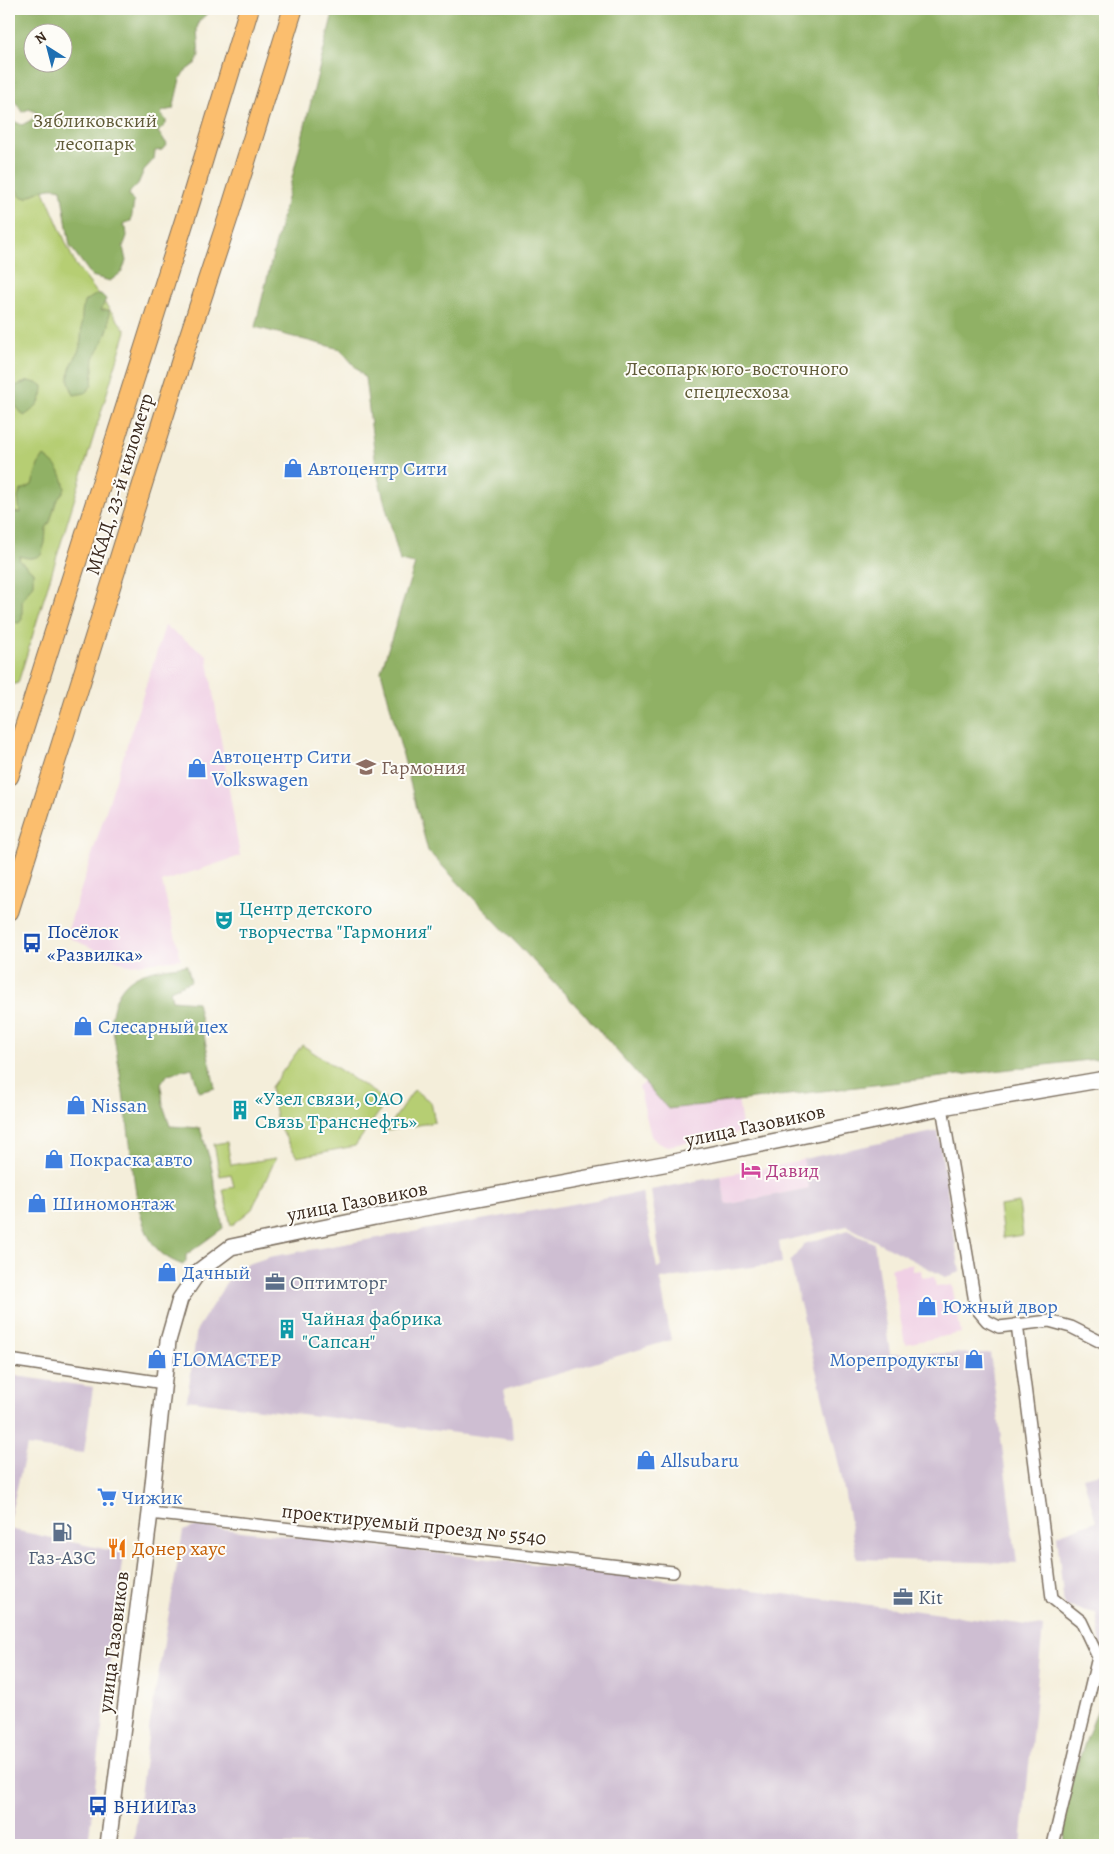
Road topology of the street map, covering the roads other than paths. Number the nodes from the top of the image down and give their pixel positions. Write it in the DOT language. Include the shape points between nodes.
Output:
graph roads {
  1 [pos="249,9"];
  2 [pos="293,9"];
  3 [pos="9,776"];
  4 [pos="9,911"];
  5 [pos="1105,1079"];
  6 [pos="942,1107"];
  7 [pos="1017,1324"];
  8 [pos="1105,1344"];
  9 [pos="9,1360"];
  10 [pos="164,1383"];
  11 [pos="150,1512"];
  12 [pos="674,1572"];
  13 [pos="108,1845"];
  14 [pos="1054,1845"];
  1 -- 3 [label="highway, МКАД, 23-й километр"];
  2 -- 4 [label="highway, МКАД, 23-й километр"];
  5 -- 6 [label="street, улица Газовиков"];
  6 -- 7 [label="street" via="976,1308 987,1321 999,1327"];
  6 -- 10 [label="street, улица Газовиков" via="232,1247 199,1270 180,1299 168,1341"];
  7 -- 8 [label="street" via="1049,1322 1071,1327"];
  7 -- 14 [label="street" via="1052,1598 1081,1621 1098,1657"];
  9 -- 10 [label="street"];
  10 -- 11 [label="street, улица Газовиков"];
  11 -- 12 [label="street, проектируемый проезд № 5540"];
  11 -- 13 [label="street, улица Газовиков"];
}
